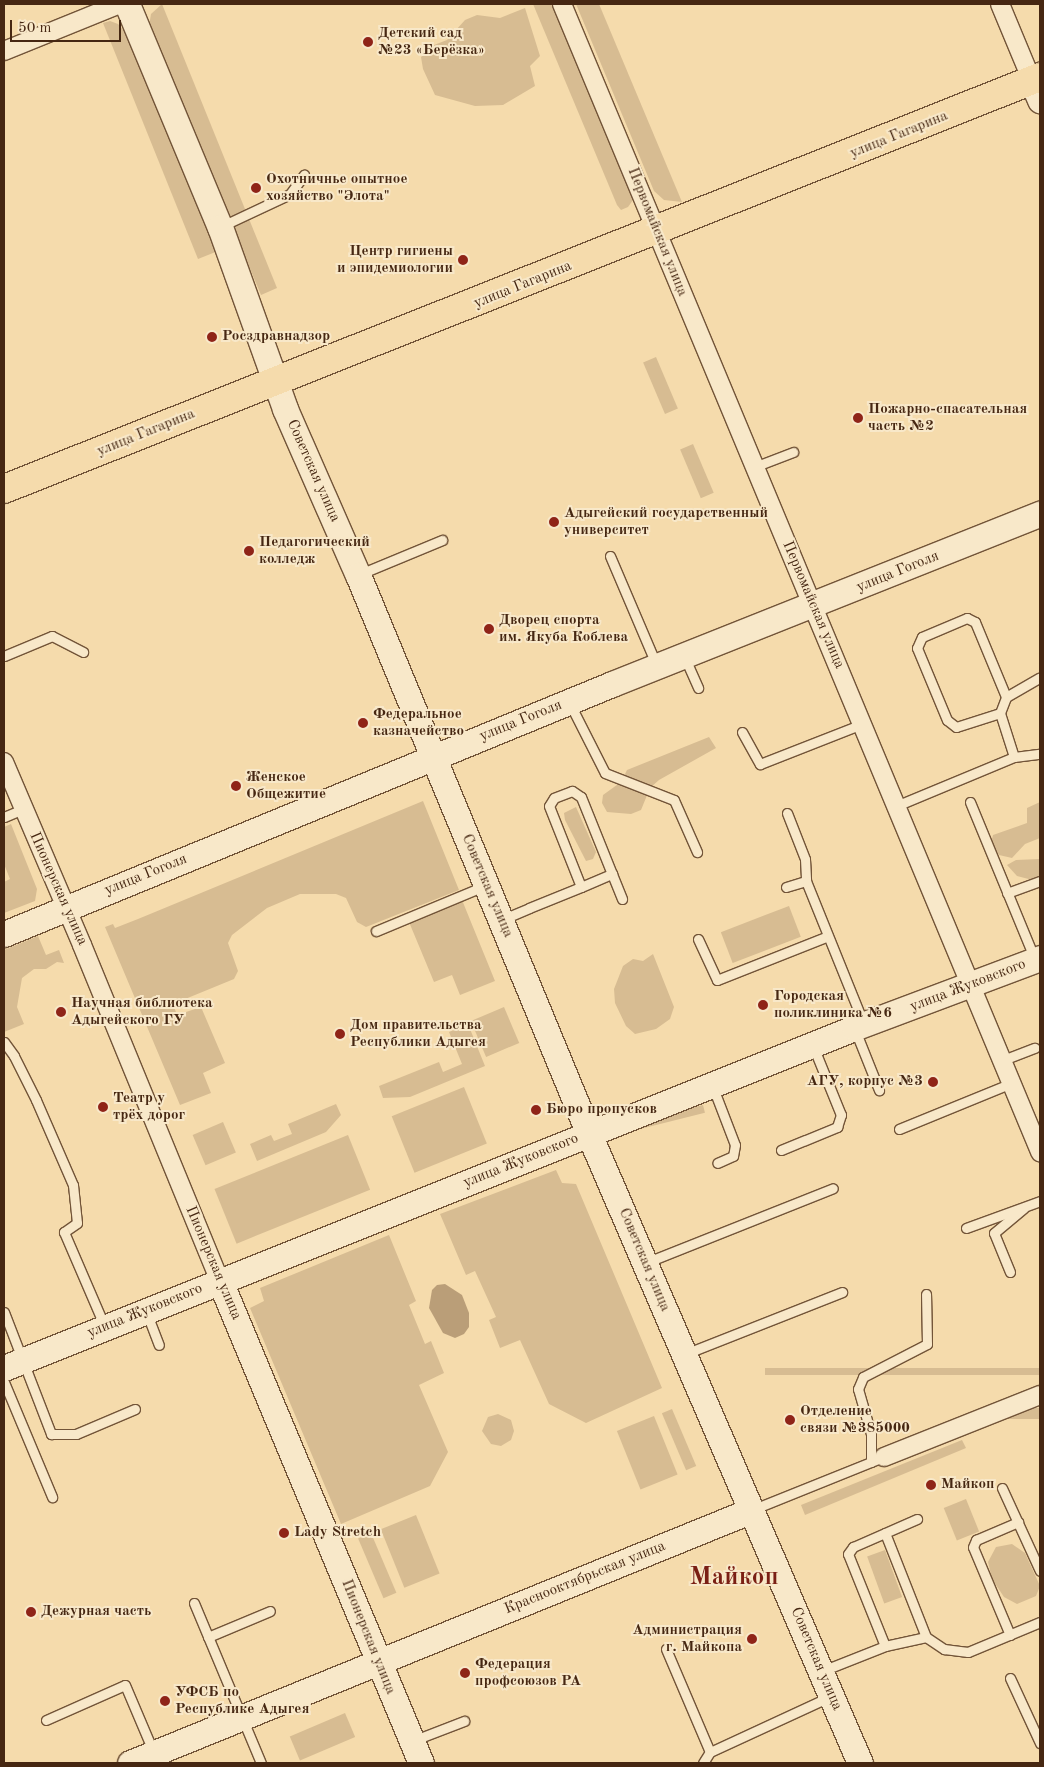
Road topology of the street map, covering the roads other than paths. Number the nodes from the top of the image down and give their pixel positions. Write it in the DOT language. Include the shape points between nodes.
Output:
graph roads {
  1 [pos="120,4"];
  2 [pos="127,4"];
  3 [pos="562,4"];
  4 [pos="1000,4"];
  5 [pos="4,51"];
  6 [pos="1038,86"];
  7 [pos="304,175"];
  8 [pos="220,227"];
  9 [pos="657,231"];
  10 [pos="274,382"];
  11 [pos="793,452"];
  12 [pos="754,467"];
  13 [pos="4,489"];
  14 [pos="1038,519"];
  15 [pos="442,540"];
  16 [pos="610,556"];
  17 [pos="358,575"];
  18 [pos="813,606"];
  19 [pos="83,652"];
  20 [pos="4,656"];
  21 [pos="684,656"];
  22 [pos="657,666"];
  23 [pos="1040,677"];
  24 [pos="698,688"];
  25 [pos="1006,697"];
  26 [pos="568,702"];
  27 [pos="1000,713"];
  28 [pos="862,724"];
  29 [pos="742,732"];
  30 [pos="1040,754"];
  31 [pos="432,756"];
  32 [pos="1014,757"];
  33 [pos="4,762"];
  34 [pos="970,802"];
  35 [pos="896,806"];
  36 [pos="23,809"];
  37 [pos="787,813"];
  38 [pos="4,817"];
  39 [pos="697,852"];
  40 [pos="612,874"];
  41 [pos="806,881"];
  42 [pos="1040,881"];
  43 [pos="486,885"];
  44 [pos="581,887"];
  45 [pos="786,887"];
  46 [pos="1007,893"];
  47 [pos="622,899"];
  48 [pos="66,908"];
  49 [pos="500,920"];
  50 [pos="376,931"];
  51 [pos="4,934"];
  52 [pos="828,936"];
  53 [pos="698,939"];
  54 [pos="1038,959"];
  55 [pos="971,985"];
  56 [pos="859,1027"];
  57 [pos="4,1042"];
  58 [pos="812,1045"];
  59 [pos="1036,1048"];
  60 [pos="1003,1060"];
  61 [pos="1012,1083"];
  62 [pos="712,1085"];
  63 [pos="879,1090"];
  64 [pos="899,1129"];
  65 [pos="590,1134"];
  66 [pos="1039,1144"];
  67 [pos="781,1150"];
  68 [pos="717,1163"];
  69 [pos="833,1188"];
  70 [pos="1040,1202"];
  71 [pos="1024,1208"];
  72 [pos="966,1228"];
  73 [pos="645,1263"];
  74 [pos="1010,1272"];
  75 [pos="220,1281"];
  76 [pos="842,1292"];
  77 [pos="926,1294"];
  78 [pos="146,1311"];
  79 [pos="4,1312"];
  80 [pos="105,1328"];
  81 [pos="159,1345"];
  82 [pos="685,1354"];
  83 [pos="13,1364"];
  84 [pos="4,1382"];
  85 [pos="1040,1395"];
  86 [pos="135,1409"];
  87 [pos="877,1460"];
  88 [pos="1002,1488"];
  89 [pos="52,1497"];
  90 [pos="752,1510"];
  91 [pos="917,1519"];
  92 [pos="1018,1522"];
  93 [pos="884,1533"];
  94 [pos="1040,1571"];
  95 [pos="194,1603"];
  96 [pos="270,1611"];
  97 [pos="1040,1622"];
  98 [pos="1010,1635"];
  99 [pos="208,1637"];
  100 [pos="926,1637"];
  101 [pos="885,1646"];
  102 [pos="666,1649"];
  103 [pos="379,1662"];
  104 [pos="821,1672"];
  105 [pos="1010,1678"];
  106 [pos="832,1696"];
  107 [pos="241,1718"];
  108 [pos="46,1720"];
  109 [pos="464,1721"];
  110 [pos="1040,1743"];
  111 [pos="417,1752"];
  112 [pos="710,1752"];
  113 [pos="154,1754"];
  114 [pos="130,1763"];
  115 [pos="261,1763"];
  116 [pos="703,1763"];
  117 [pos="860,1763"];
  1 -- 5 [label="street"];
  2 -- 8 [label="main road, Советская улица"];
  3 -- 9 [label="street, Первомайская улица"];
  4 -- 6 [label="street"];
  6 -- 9 [label="main road, улица Гагарина"];
  7 -- 8 [label="lane" via="290,194"];
  8 -- 10 [label="main road, Советская улица"];
  9 -- 10 [label="main road, улица Гагарина"];
  9 -- 12 [label="street, Первомайская улица"];
  10 -- 13 [label="main road, улица Гагарина"];
  10 -- 17 [label="main road, Советская улица"];
  11 -- 12 [label="lane"];
  12 -- 18 [label="street, Первомайская улица"];
  14 -- 18 [label="main road, улица Гоголя"];
  15 -- 17 [label="lane"];
  16 -- 22 [label="lane"];
  17 -- 31 [label="main road, Советская улица"];
  18 -- 21 [label="main road, улица Гоголя"];
  18 -- 28 [label="street, Первомайская улица"];
  19 -- 20 [label="lane" via="52,636"];
  21 -- 22 [label="main road, улица Гоголя"];
  21 -- 24 [label="lane"];
  22 -- 26 [label="main road, улица Гоголя"];
  23 -- 25 [label="lane"];
  25 -- 27 [label="lane"];
  25 -- 27 [label="lane" via="975,622 967,618 922,637 917,648 947,720 956,727"];
  26 -- 31 [label="main road, улица Гоголя"];
  26 -- 39 [label="lane" via="605,773 674,800"];
  27 -- 32 [label="lane"];
  28 -- 29 [label="lane" via="760,764"];
  28 -- 35 [label="street, Первомайская улица"];
  30 -- 32 [label="lane"];
  31 -- 43 [label="main road, Советская улица"];
  31 -- 48 [label="main road, улица Гоголя"];
  32 -- 35 [label="lane"];
  33 -- 36 [label="street, Пионерская улица"];
  34 -- 46 [label="lane"];
  35 -- 55 [label="street, Первомайская улица"];
  36 -- 38 [label="lane"];
  36 -- 48 [label="street, Пионерская улица"];
  37 -- 41 [label="lane" via="805,859"];
  40 -- 44 [label="lane"];
  40 -- 44 [label="lane" via="581,797 572,791 554,798 549,806"];
  40 -- 47 [label="lane"];
  41 -- 45 [label="lane"];
  41 -- 52 [label="lane"];
  42 -- 46 [label="lane"];
  43 -- 49 [label="main road, Советская улица"];
  43 -- 50 [label="lane"];
  44 -- 49 [label="lane"];
  46 -- 54 [label="lane"];
  48 -- 51 [label="main road, улица Гоголя"];
  48 -- 75 [label="street, Пионерская улица"];
  49 -- 65 [label="main road, Советская улица"];
  52 -- 53 [label="lane" via="717,980"];
  52 -- 56 [label="lane"];
  54 -- 55 [label="main road, улица Жуковского"];
  55 -- 56 [label="main road, улица Жуковского"];
  55 -- 60 [label="street, Первомайская улица"];
  56 -- 58 [label="main road, улица Жуковского"];
  56 -- 63 [label="lane"];
  57 -- 80 [label="lane" via="36,1100 73,1185 77,1222 64,1232"];
  58 -- 62 [label="main road, улица Жуковского"];
  58 -- 67 [label="lane" via="841,1115 837,1127"];
  59 -- 60 [label="lane"];
  60 -- 61 [label="street, Первомайская улица"];
  61 -- 64 [label="lane"];
  61 -- 66 [label="street, Первомайская улица"];
  62 -- 65 [label="main road, улица Жуковского"];
  62 -- 68 [label="lane" via="735,1145 732,1156"];
  65 -- 73 [label="main road, Советская улица"];
  65 -- 75 [label="main road, улица Жуковского"];
  69 -- 73 [label="lane"];
  70 -- 71 [label="lane"];
  71 -- 72 [label="lane"];
  71 -- 74 [label="lane" via="994,1233"];
  73 -- 82 [label="main road, Советская улица"];
  75 -- 78 [label="main road, улица Жуковского"];
  75 -- 103 [label="main road, Пионерская улица"];
  76 -- 82 [label="lane"];
  77 -- 87 [label="lane" via="927,1344 863,1377 858,1389"];
  78 -- 80 [label="main road, улица Жуковского"];
  78 -- 81 [label="lane"];
  79 -- 83 [label="lane"];
  80 -- 83 [label="main road, улица Жуковского"];
  82 -- 90 [label="main road, Советская улица"];
  83 -- 86 [label="lane" via="51,1434 76,1434"];
  84 -- 89 [label="lane"];
  85 -- 87 [label="street, Краснооктябрьская улица"];
  87 -- 90 [label="lane, Краснооктябрьская улица"];
  88 -- 92 [label="lane"];
  90 -- 103 [label="main road, Краснооктябрьская улица"];
  90 -- 104 [label="main road, Советская улица"];
  91 -- 93 [label="lane"];
  92 -- 94 [label="lane"];
  92 -- 98 [label="lane" via="976,1540 973,1547"];
  93 -- 100 [label="lane"];
  93 -- 101 [label="lane" via="853,1547 848,1554"];
  95 -- 99 [label="lane"];
  96 -- 99 [label="lane"];
  97 -- 98 [label="lane"];
  98 -- 100 [label="lane" via="968,1652 944,1649"];
  99 -- 107 [label="lane"];
  100 -- 101 [label="lane"];
  101 -- 104 [label="lane"];
  102 -- 112 [label="lane"];
  103 -- 107 [label="main road, Краснооктябрьская улица"];
  103 -- 111 [label="main road, Пионерская улица"];
  104 -- 106 [label="main road, Советская улица"];
  105 -- 110 [label="lane"];
  106 -- 112 [label="lane"];
  106 -- 117 [label="main road, Советская улица"];
  107 -- 113 [label="main road, Краснооктябрьская улица"];
  107 -- 115 [label="lane"];
  108 -- 113 [label="lane" via="125,1685"];
  109 -- 111 [label="lane"];
  112 -- 116 [label="lane"];
  113 -- 114 [label="main road, Краснооктябрьская улица"];
}
